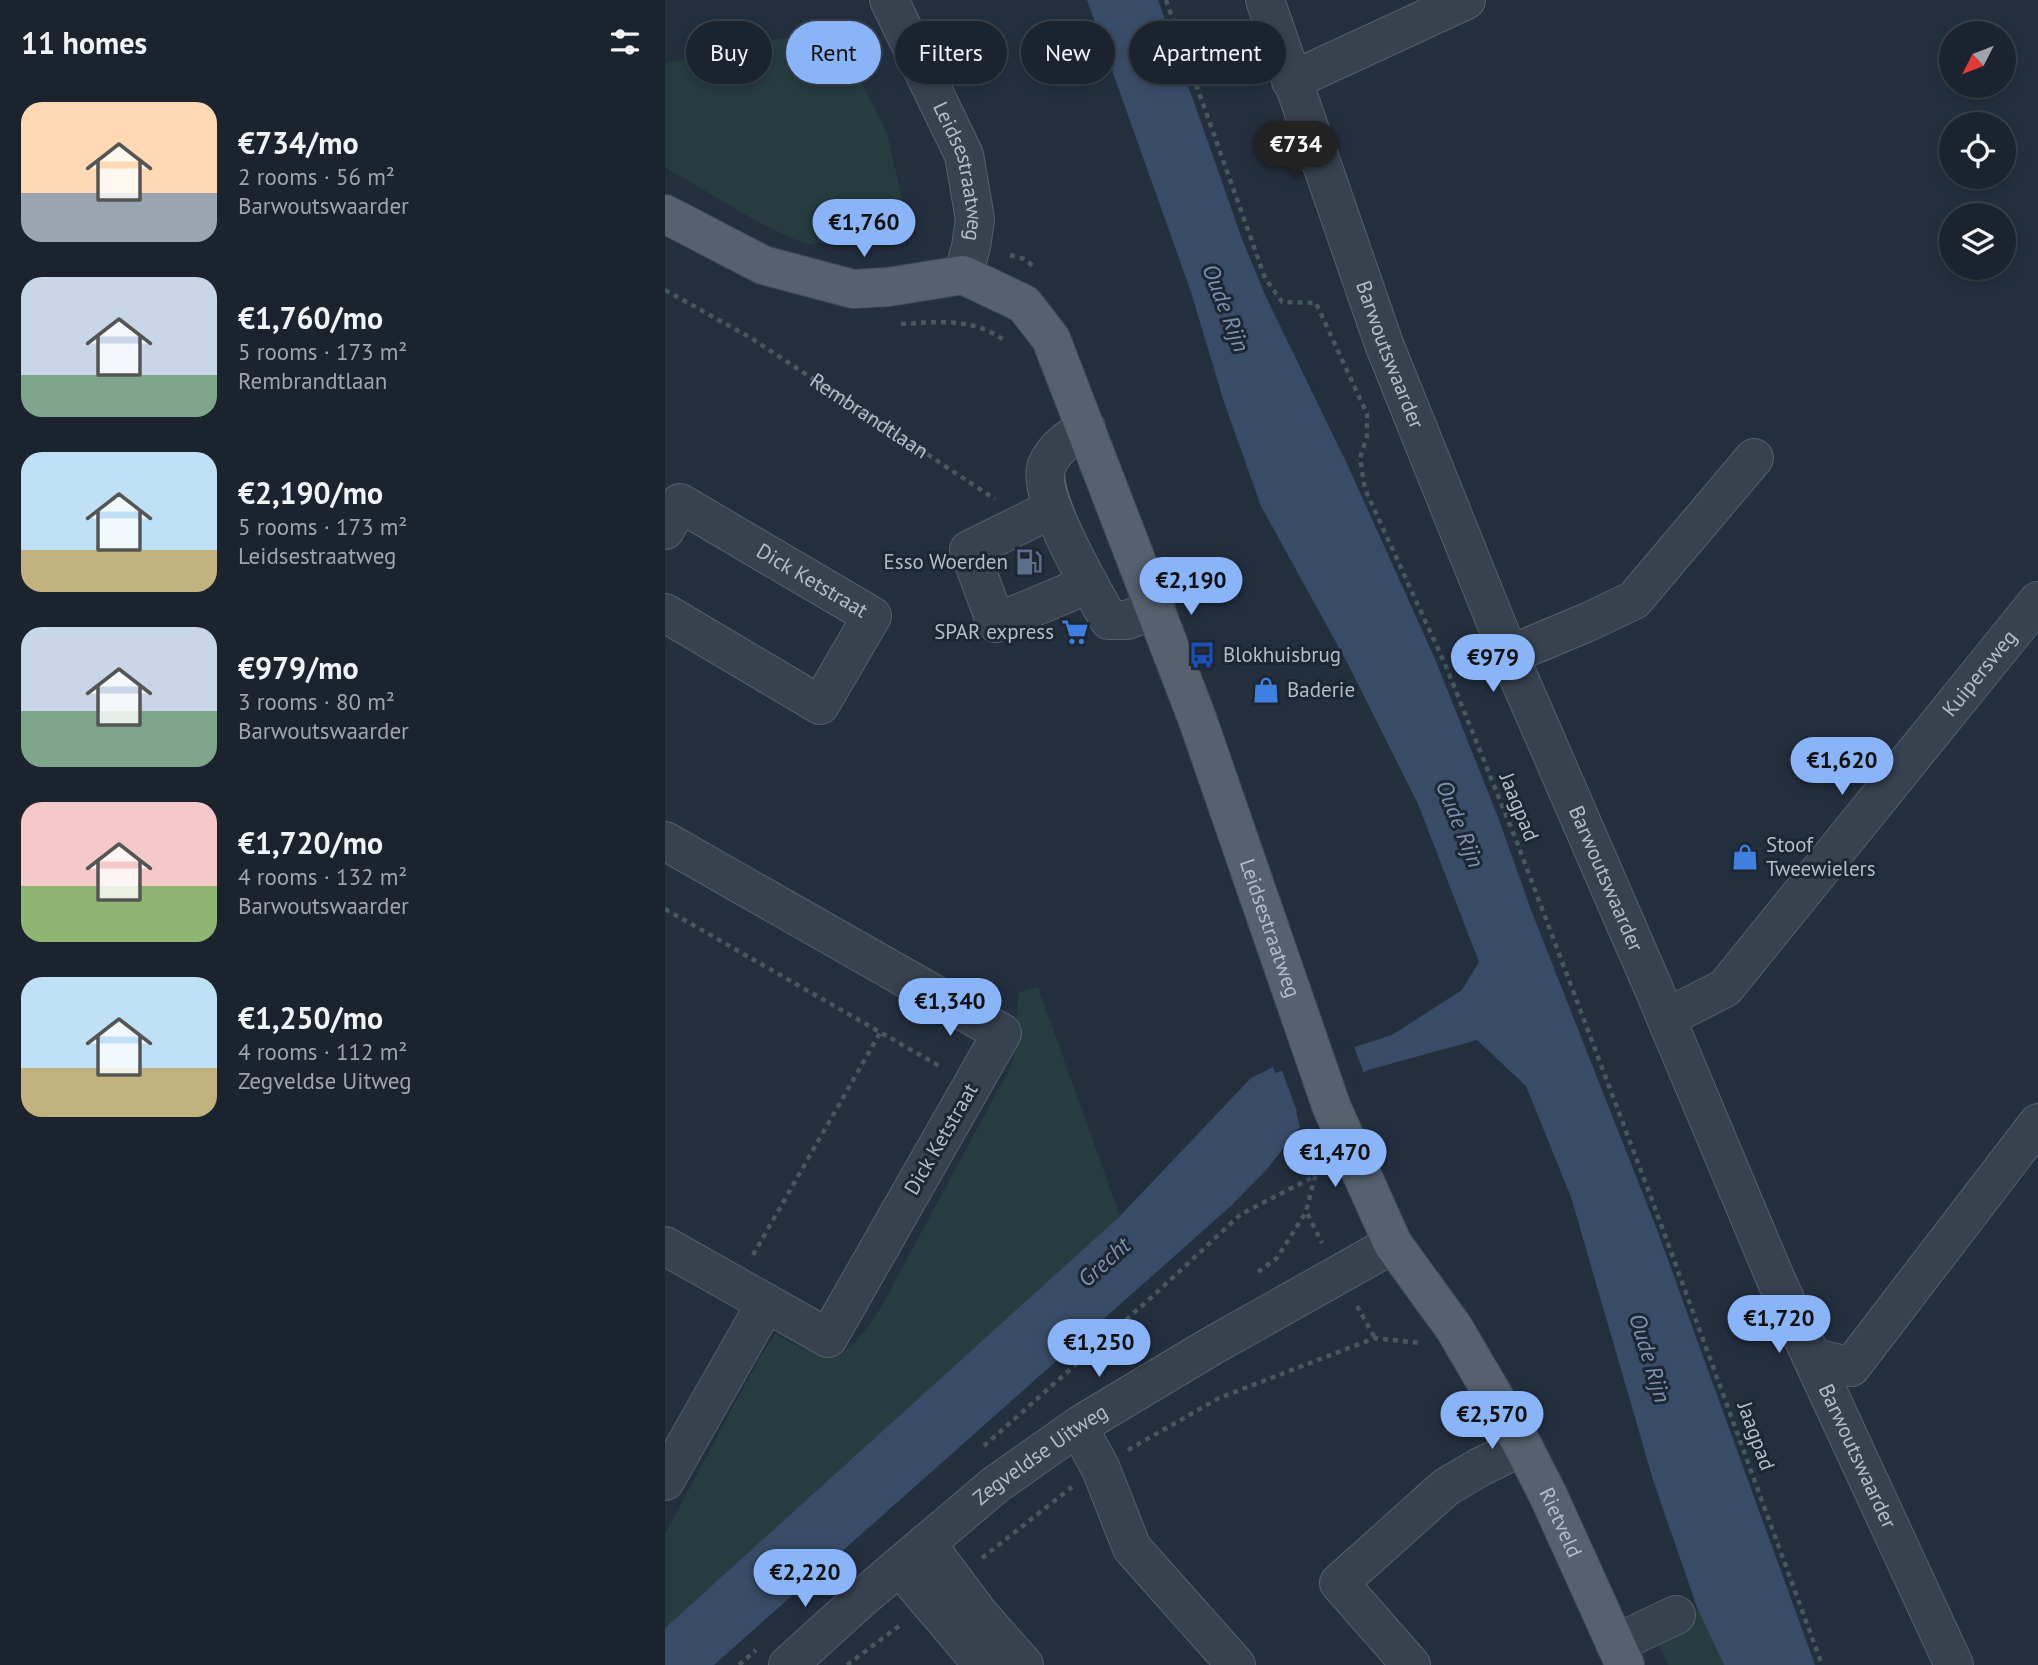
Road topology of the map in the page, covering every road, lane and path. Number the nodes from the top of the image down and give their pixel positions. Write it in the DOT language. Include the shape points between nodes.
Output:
graph roads {
  1 [pos="889,0"];
  2 [pos="1166,0"];
  3 [pos="1265,0"];
  4 [pos="1466,0"];
  5 [pos="1291,81"];
  6 [pos="666,216"];
  7 [pos="963,275"];
  8 [pos="665,290"];
  9 [pos="1086,428"];
  10 [pos="1754,458"];
  11 [pos="999,502"];
  12 [pos="1052,509"];
  13 [pos="665,530"];
  14 [pos="1089,584"];
  15 [pos="2038,600"];
  16 [pos="1156,609"];
  17 [pos="665,614"];
  18 [pos="1509,655"];
  19 [pos="665,841"];
  20 [pos="665,909"];
  21 [pos="1666,1018"];
  22 [pos="880,1033"];
  23 [pos="972,1084"];
  24 [pos="2038,1123"];
  25 [pos="1320,1161"];
  26 [pos="1315,1176"];
  27 [pos="1306,1211"];
  28 [pos="1394,1244"];
  29 [pos="665,1245"];
  30 [pos="1258,1272"];
  31 [pos="1339,1275"];
  32 [pos="750,1294"];
  33 [pos="1375,1338"];
  34 [pos="1812,1357"];
  35 [pos="1078,1427"];
  36 [pos="1523,1446"];
  37 [pos="978,1451"];
  38 [pos="665,1481"];
  39 [pos="912,1555"];
  40 [pos="1676,1615"];
  41 [pos="1620,1654"];
  42 [pos="774,1656"];
  43 [pos="739,1665"];
  44 [pos="983,1665"];
  45 [pos="1024,1665"];
  46 [pos="1236,1665"];
  47 [pos="1411,1665"];
  48 [pos="1822,1665"];
  49 [pos="1954,1665"];
  1 -- 7 [label="street, Leidsestraatweg" via="964,155 975,219"];
  2 -- 48 [label="path, Jaagpad" via="1265,278 1282,302 1316,303 1367,414 1360,458 1365,489 1445,664 1518,845"];
  3 -- 5 [label="street, Barwoutswaarder"];
  4 -- 5 [label="street"];
  5 -- 18 [label="street, Barwoutswaarder" via="1384,344"];
  6 -- 7 [label="main road" via="763,265 853,289"];
  7 -- 9 [label="main road, Leidsestraatweg" via="1024,304 1051,339"];
  8 -- 11 [label="path, Rembrandtlaan" via="751,338"];
  9 -- 12 [label="street" via="1062,443 1046,467 1046,494"];
  9 -- 16 [label="main road, Leidsestraatweg"];
  10 -- 18 [label="street" via="1634,600"];
  12 -- 14 [label="street"];
  12 -- 14 [label="street" via="969,550 996,623"];
  13 -- 17 [label="street, Dick Ketstraat" via="680,503 872,616 820,705"];
  14 -- 16 [label="street" via="1109,620 1127,620"];
  15 -- 21 [label="street, Kuipersweg" via="1725,988"];
  16 -- 28 [label="main road, Leidsestraatweg" via="1332,1108"];
  18 -- 21 [label="street, Barwoutswaarder"];
  19 -- 23 [label="street, Dick Ketstraat" via="1002,1033"];
  20 -- 22 [label="path"];
  21 -- 34 [label="street, Barwoutswaarder"];
  22 -- 23 [label="path"];
  22 -- 32 [label="path"];
  23 -- 32 [label="street, Dick Ketstraat" via="828,1338"];
  24 -- 34 [label="street" via="1851,1367"];
  25 -- 26 [label="path"];
  26 -- 27 [label="path"];
  26 -- 37 [label="path" via="1241,1214"];
  27 -- 30 [label="path" via="1277,1258"];
  27 -- 31 [label="path"];
  28 -- 31 [label="street, Zegveldse Uitweg"];
  28 -- 36 [label="main road, Rietveld" via="1454,1328"];
  29 -- 32 [label="street"];
  31 -- 33 [label="path"];
  31 -- 35 [label="street, Zegveldse Uitweg"];
  32 -- 38 [label="street"];
  34 -- 49 [label="street, Barwoutswaarder"];
  35 -- 39 [label="street, Zegveldse Uitweg" via="995,1485"];
  35 -- 46 [label="street" via="1100,1467 1132,1548"];
  36 -- 41 [label="main road, Rietveld"];
  36 -- 47 [label="street" via="1452,1483 1339,1583"];
  39 -- 42 [label="street, Zegveldse Uitweg"];
  39 -- 44 [label="street"];
  39 -- 45 [label="street" via="979,1615"];
  40 -- 41 [label="street"];
  42 -- 43 [label="path"];
}
